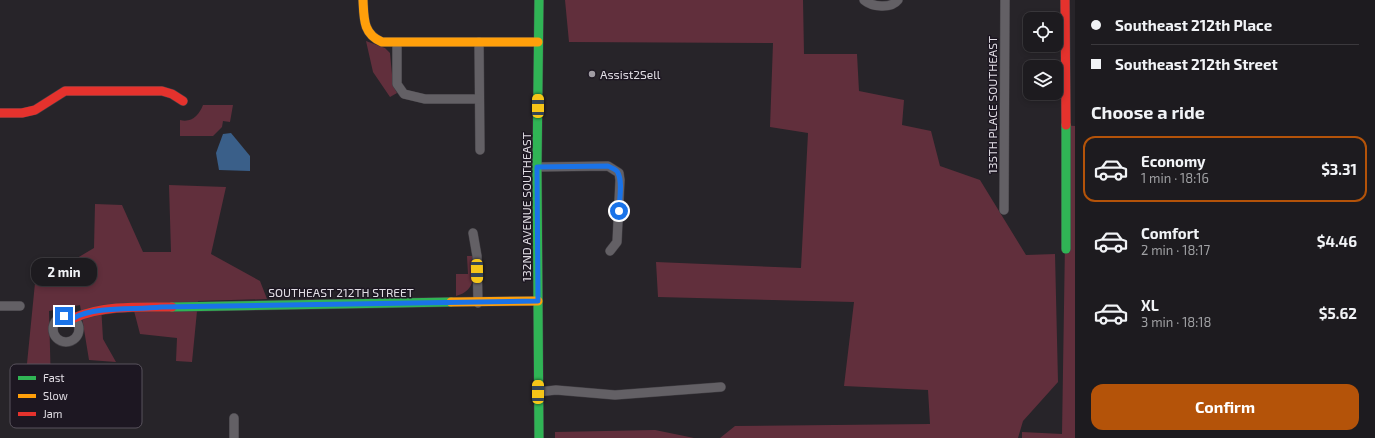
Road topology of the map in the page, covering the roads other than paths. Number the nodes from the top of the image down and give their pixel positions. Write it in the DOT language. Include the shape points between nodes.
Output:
graph roads {
  1 [pos="363,0"];
  2 [pos="539,0"];
  3 [pos="864,0"];
  4 [pos="898,0"];
  5 [pos="1005,0"];
  6 [pos="1065,0"];
  7 [pos="479,42"];
  8 [pos="538,42"];
  9 [pos="397,43"];
  10 [pos="479,99"];
  11 [pos="183,101"];
  12 [pos="0,113"];
  13 [pos="480,150"];
  14 [pos="537,167"];
  15 [pos="1004,210"];
  16 [pos="473,233"];
  17 [pos="1066,249"];
  18 [pos="610,251"];
  19 [pos="538,301"];
  20 [pos="478,303"];
  21 [pos="0,306"];
  22 [pos="20,306"];
  23 [pos="74,318"];
  24 [pos="721,387"];
  25 [pos="538,392"];
  26 [pos="234,418"];
  27 [pos="234,438"];
  28 [pos="539,438"];
  1 -- 9 [label="street" via="364,23 370,36 382,42"];
  2 -- 8 [label="street, 132ND AVENUE SOUTHEAST"];
  3 -- 4 [label="street" via="875,6 890,5"];
  5 -- 15 [label="street, 135TH PLACE SOUTHEAST"];
  6 -- 17 [label="street"];
  7 -- 8 [label="street"];
  7 -- 9 [label="street"];
  7 -- 10 [label="street"];
  8 -- 14 [label="street, 132ND AVENUE SOUTHEAST"];
  9 -- 10 [label="street" via="397,84 404,94 425,99"];
  10 -- 13 [label="street"];
  11 -- 12 [label="street" via="162,91 65,91 37,109 25,113"];
  14 -- 18 [label="street" via="608,166 619,173 617,242"];
  14 -- 19 [label="street, 132ND AVENUE SOUTHEAST"];
  16 -- 20 [label="street" via="477,256"];
  19 -- 20 [label="street, SOUTHEAST 212TH STREET"];
  19 -- 25 [label="street, 132ND AVENUE SOUTHEAST"];
  20 -- 23 [label="street, SOUTHEAST 212TH STREET" via="161,307 99,310"];
  21 -- 22 [label="street"];
  24 -- 25 [label="street" via="615,395 556,390"];
  25 -- 28 [label="street, 132ND AVENUE SOUTHEAST"];
  26 -- 27 [label="street"];
}
